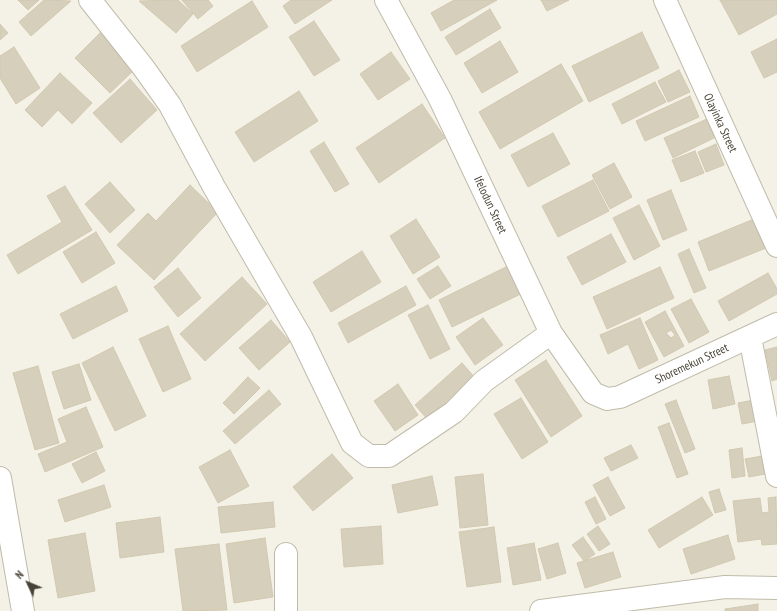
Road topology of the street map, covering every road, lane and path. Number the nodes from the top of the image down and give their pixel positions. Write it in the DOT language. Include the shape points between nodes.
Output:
graph roads {
  1 [pos="90,0"];
  2 [pos="386,0"];
  3 [pos="665,0"];
  4 [pos="777,246"];
  5 [pos="777,324"];
  6 [pos="551,333"];
  7 [pos="750,337"];
  8 [pos="607,399"];
  9 [pos="777,476"];
  10 [pos="0,478"];
  11 [pos="286,554"];
  12 [pos="777,588"];
  13 [pos="23,611"];
  14 [pos="286,611"];
  15 [pos="541,611"];
  1 -- 6 [label="street" via="170,105 214,187 301,337 352,443 370,456 389,456 454,412 484,382"];
  2 -- 6 [label="street, Ifelodun Street" via="440,99"];
  3 -- 4 [label="street, Olayinka Street"];
  5 -- 7 [label="street, Shoremekun Street"];
  6 -- 8 [label="street, Ifelodun Street" via="593,393"];
  7 -- 8 [label="street, Shoremekun Street" via="620,397"];
  7 -- 9 [label="street"];
  10 -- 13 [label="street"];
  11 -- 14 [label="street"];
  12 -- 15 [label="street" via="725,587"];
}
